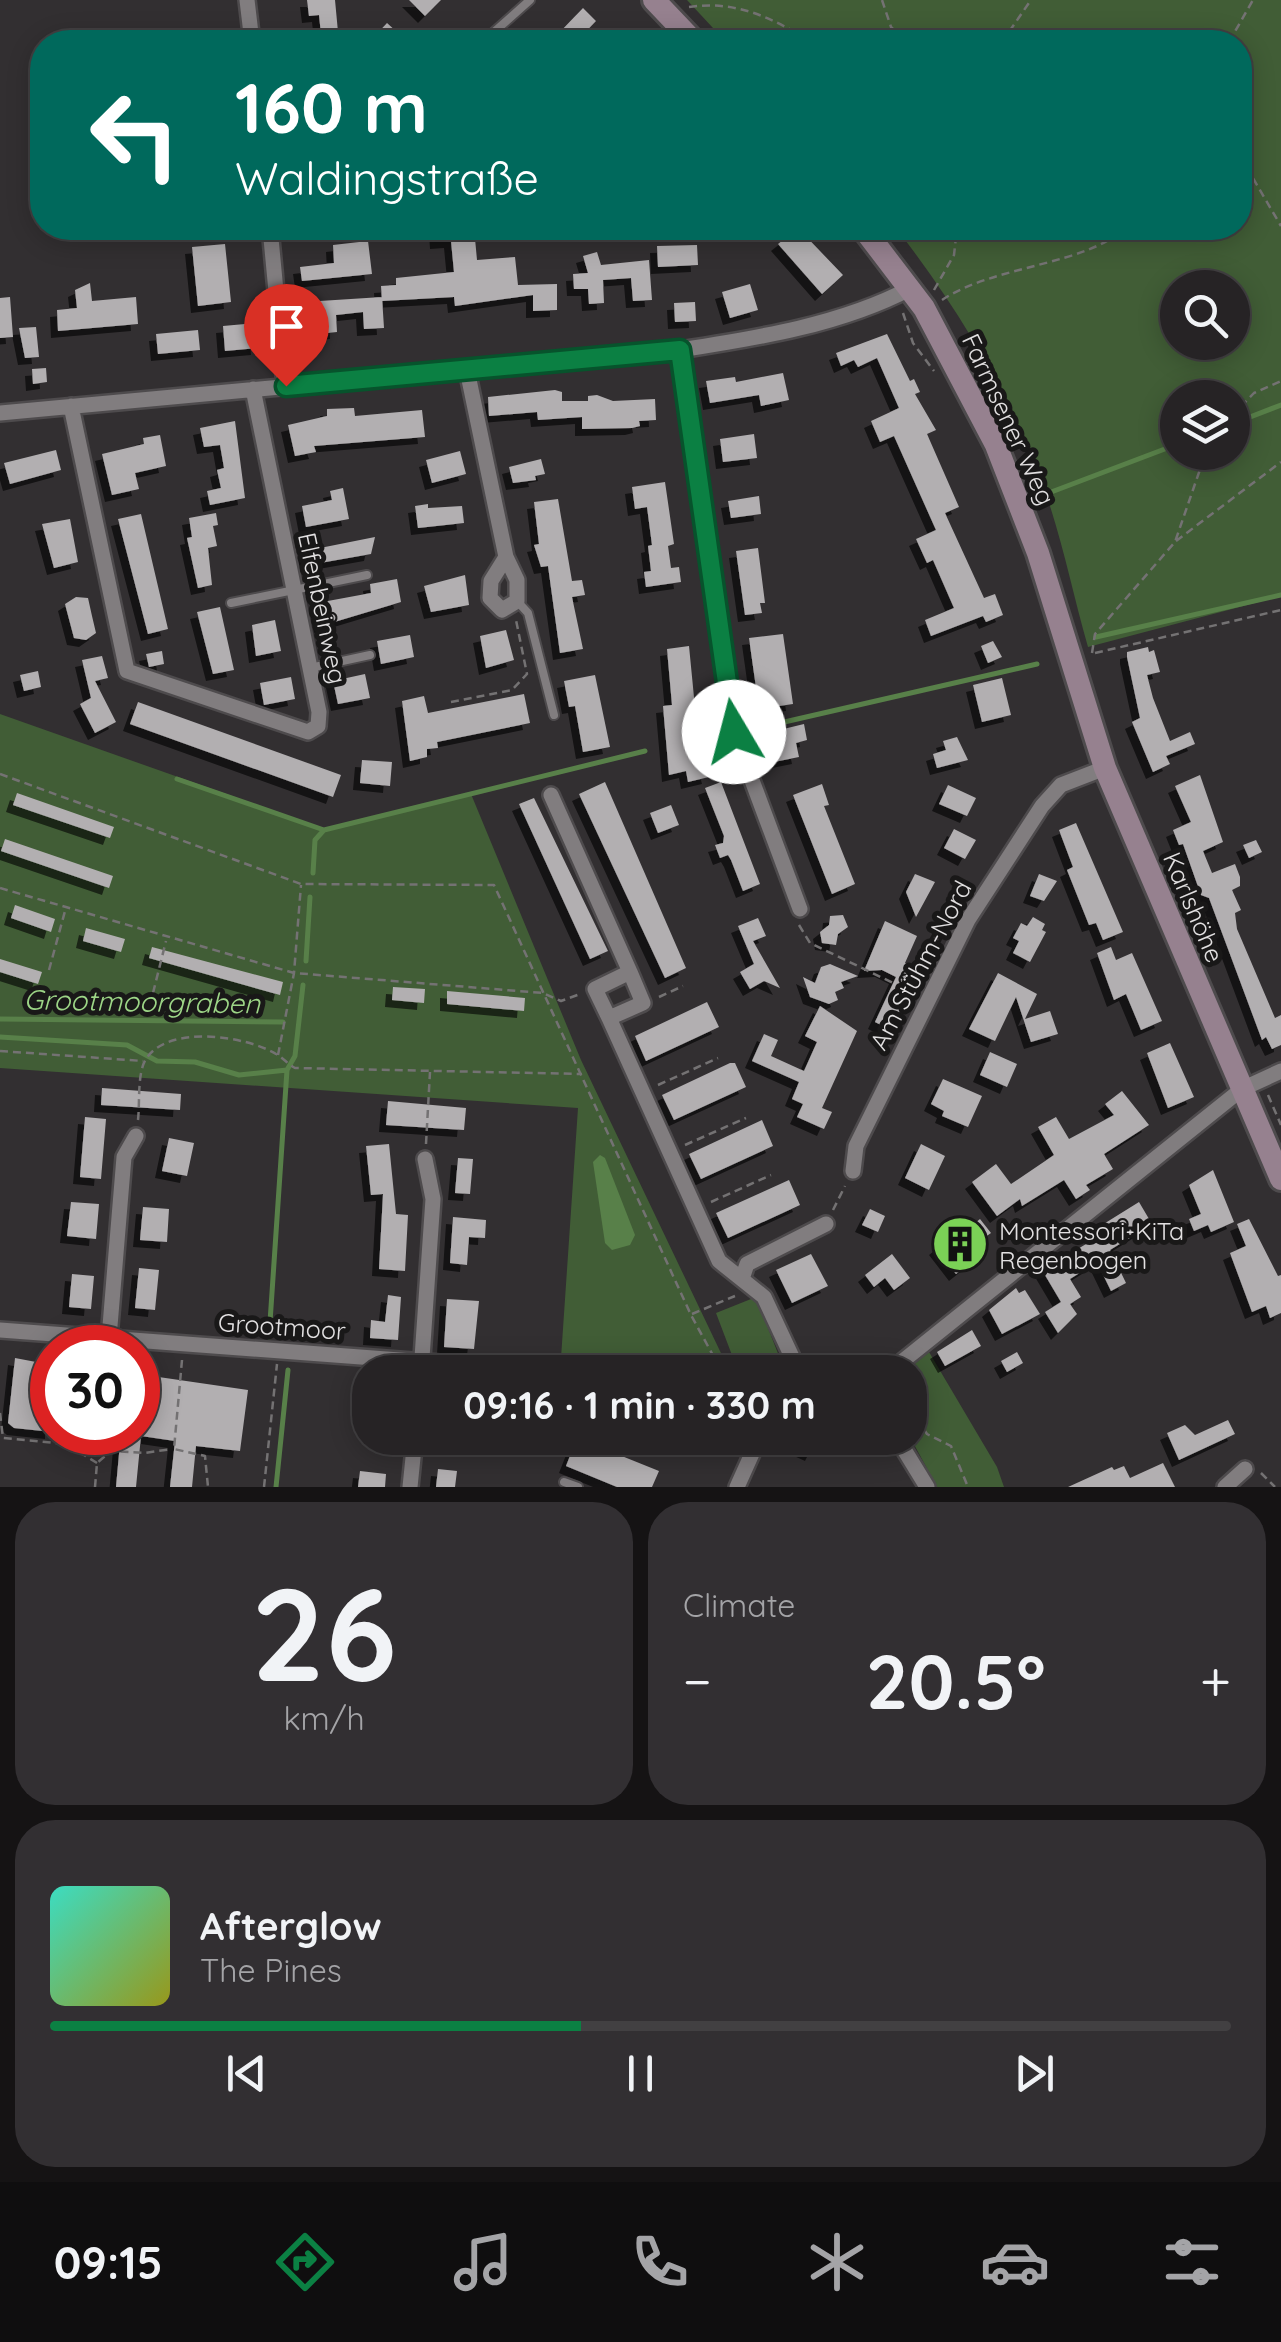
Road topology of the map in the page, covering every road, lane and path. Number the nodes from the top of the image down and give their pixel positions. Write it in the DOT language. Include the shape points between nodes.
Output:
graph roads {
  1 [pos="248,0"];
  2 [pos="530,0"];
  3 [pos="654,0"];
  4 [pos="882,0"];
  5 [pos="1031,0"];
  6 [pos="1254,0"];
  7 [pos="684,11"];
  8 [pos="251,30"];
  9 [pos="496,30"];
  10 [pos="683,30"];
  11 [pos="793,30"];
  12 [pos="895,30"];
  13 [pos="1010,30"];
  14 [pos="1236,30"];
  15 [pos="1252,176"];
  16 [pos="1281,226"];
  17 [pos="271,240"];
  18 [pos="874,240"];
  19 [pos="956,240"];
  20 [pos="1112,240"];
  21 [pos="922,290"];
  22 [pos="939,302"];
  23 [pos="904,320"];
  24 [pos="680,350"];
  25 [pos="930,368"];
  26 [pos="467,370"];
  27 [pos="1281,380"];
  28 [pos="286,386"];
  29 [pos="253,389"];
  30 [pos="1250,397"];
  31 [pos="70,406"];
  32 [pos="0,412"];
  33 [pos="1281,462"];
  34 [pos="1200,470"];
  35 [pos="1175,542"];
  36 [pos="506,557"];
  37 [pos="367,574"];
  38 [pos="294,590"];
  39 [pos="515,602"];
  40 [pos="232,603"];
  41 [pos="1281,610"];
  42 [pos="370,654"];
  43 [pos="1076,654"];
  44 [pos="1092,654"];
  45 [pos="310,668"];
  46 [pos="451,702"];
  47 [pos="554,715"];
  48 [pos="1105,768"];
  49 [pos="0,774"];
  50 [pos="550,795"];
  51 [pos="301,884"];
  52 [pos="0,888"];
  53 [pos="800,909"];
  54 [pos="66,910"];
  55 [pos="167,940"];
  56 [pos="49,970"];
  57 [pos="630,972"];
  58 [pos="294,973"];
  59 [pos="684,986"];
  60 [pos="595,989"];
  61 [pos="154,993"];
  62 [pos="543,993"];
  63 [pos="926,999"];
  64 [pos="644,1004"];
  65 [pos="609,1018"];
  66 [pos="0,1051"];
  67 [pos="278,1055"];
  68 [pos="718,1058"];
  69 [pos="144,1061"];
  70 [pos="430,1071"];
  71 [pos="1281,1071"];
  72 [pos="582,1074"];
  73 [pos="1242,1089"];
  74 [pos="643,1092"];
  75 [pos="746,1118"];
  76 [pos="136,1136"];
  77 [pos="670,1152"];
  78 [pos="424,1159"];
  79 [pos="852,1172"];
  80 [pos="772,1176"];
  81 [pos="1281,1179"];
  82 [pos="696,1209"];
  83 [pos="826,1224"];
  84 [pos="742,1279"];
  85 [pos="691,1315"];
  86 [pos="110,1325"];
  87 [pos="0,1330"];
  88 [pos="30,1332"];
  89 [pos="160,1342"];
  90 [pos="183,1344"];
  91 [pos="423,1355"];
  92 [pos="713,1355"];
  93 [pos="791,1355"];
  94 [pos="910,1355"];
  95 [pos="352,1360"];
  96 [pos="276,1370"];
  97 [pos="0,1413"];
  98 [pos="927,1434"];
  99 [pos="174,1448"];
  100 [pos="413,1455"];
  101 [pos="751,1455"];
  102 [pos="908,1455"];
  103 [pos="97,1462"];
  104 [pos="1245,1469"];
  105 [pos="564,1482"];
  106 [pos="95,1487"];
  107 [pos="208,1487"];
  108 [pos="264,1487"];
  109 [pos="410,1487"];
  110 [pos="578,1487"];
  111 [pos="737,1487"];
  112 [pos="927,1487"];
  113 [pos="968,1487"];
  114 [pos="1225,1487"];
  115 [pos="1275,1487"];
  1 -- 8 [label="street"];
  2 -- 9 [label="lane"];
  3 -- 10 [label="main road"];
  4 -- 12 [label="path"];
  5 -- 13 [label="path"];
  6 -- 14 [label="path"];
  7 -- 11 [label="path" via="722,2"];
  15 -- 16 [label="path"];
  17 -- 28 [label="street"];
  18 -- 21 [label="main road, Farmsener Weg"];
  19 -- 21 [label="path" via="954,255"];
  20 -- 22 [label="path" via="986,276"];
  21 -- 24 [label="street" via="760,338"];
  21 -- 43 [label="main road, Farmsener Weg" via="996,445"];
  23 -- 25 [label="path"];
  24 -- 26 [label="street"];
  24 -- 53 [label="street" via="734,732"];
  26 -- 28 [label="street"];
  26 -- 36 [label="street"];
  27 -- 30 [label="path"];
  28 -- 29 [label="street"];
  29 -- 31 [label="street"];
  29 -- 38 [label="street, Elfenbeinweg"];
  31 -- 32 [label="street"];
  31 -- 45 [label="street, Elfenbeinweg" via="127,672 308,732 318,726 319,712"];
  33 -- 35 [label="path"];
  34 -- 35 [label="path"];
  35 -- 44 [label="path" via="1095,634"];
  36 -- 39 [label="street" via="518,580"];
  36 -- 39 [label="street" via="490,581 490,598 502,610"];
  37 -- 38 [label="lane"];
  38 -- 40 [label="lane"];
  38 -- 45 [label="street, Elfenbeinweg"];
  39 -- 46 [label="path" via="527,674 512,690"];
  39 -- 47 [label="lane" via="528,613"];
  41 -- 44 [label="path"];
  42 -- 45 [label="lane"];
  43 -- 44 [label="path"];
  43 -- 48 [label="main road, Karlshöhe"];
  48 -- 63 [label="street, Am Stühm-Nord" via="1061,785 1042,806"];
  48 -- 73 [label="main road, Karlshöhe"];
  49 -- 51 [label="path"];
  50 -- 57 [label="street"];
  51 -- 58 [label="path"];
  51 -- 62 [label="path" via="494,884"];
  52 -- 54 [label="path"];
  53 -- 63 [label="path" via="799,928 810,943"];
  54 -- 55 [label="path"];
  54 -- 56 [label="path"];
  55 -- 58 [label="path"];
  55 -- 61 [label="path"];
  57 -- 60 [label="street"];
  57 -- 64 [label="street"];
  58 -- 62 [label="path"];
  58 -- 67 [label="path"];
  59 -- 64 [label="path"];
  60 -- 62 [label="path" via="561,1001"];
  60 -- 65 [label="street"];
  62 -- 72 [label="path"];
  63 -- 79 [label="street, Am Stühm-Nord" via="856,1146"];
  64 -- 65 [label="street"];
  65 -- 74 [label="street"];
  66 -- 69 [label="path"];
  67 -- 69 [label="path" via="249,1044 178,1039"];
  67 -- 70 [label="path" via="295,1068"];
  68 -- 74 [label="path"];
  69 -- 76 [label="path"];
  70 -- 72 [label="path"];
  70 -- 78 [label="path"];
  71 -- 73 [label="street"];
  72 -- 85 [label="path"];
  73 -- 81 [label="main road, Karlshöhe"];
  73 -- 94 [label="street"];
  74 -- 77 [label="street"];
  75 -- 77 [label="path"];
  76 -- 86 [label="street" via="124,1158"];
  77 -- 82 [label="street"];
  78 -- 91 [label="street" via="434,1199"];
  79 -- 83 [label="path"];
  80 -- 82 [label="path"];
  82 -- 84 [label="street" via="719,1260"];
  83 -- 84 [label="street" via="747,1264"];
  84 -- 85 [label="path" via="735,1297"];
  84 -- 93 [label="street" via="764,1297"];
  85 -- 92 [label="path"];
  87 -- 88 [label="street, Grootmoor"];
  89 -- 90 [label="street, Grootmoor"];
  90 -- 95 [label="street, Grootmoor"];
  90 -- 99 [label="path"];
  96 -- 108 [label="path"];
  97 -- 103 [label="path" via="3,1438 66,1444"];
  98 -- 113 [label="path" via="952,1446"];
  99 -- 103 [label="path" via="111,1451"];
  99 -- 107 [label="path" via="205,1456"];
  100 -- 109 [label="street"];
  101 -- 111 [label="street"];
  102 -- 112 [label="street"];
  103 -- 106 [label="path"];
  104 -- 114 [label="street"];
  104 -- 115 [label="path"];
  105 -- 110 [label="lane"];
}
